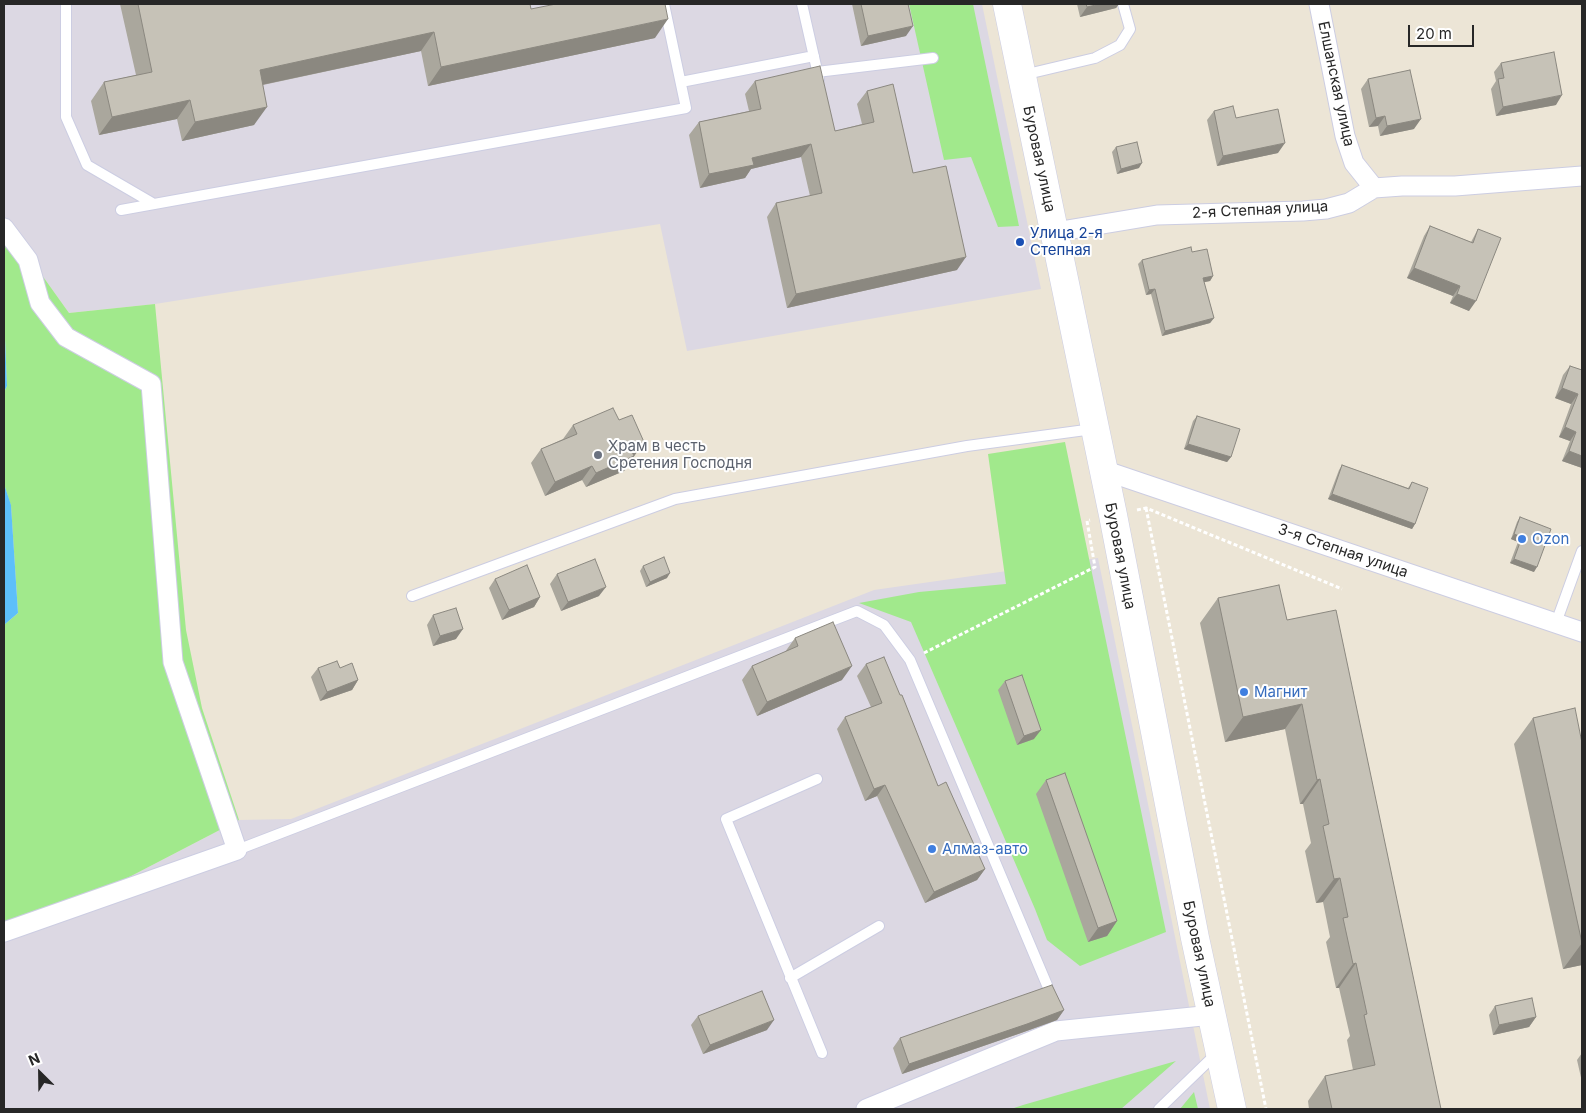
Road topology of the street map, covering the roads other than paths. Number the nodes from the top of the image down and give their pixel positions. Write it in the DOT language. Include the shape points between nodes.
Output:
graph roads {
  1 [pos="66,4"];
  2 [pos="664,4"];
  3 [pos="802,4"];
  4 [pos="1007,4"];
  5 [pos="1123,4"];
  6 [pos="1319,4"];
  7 [pos="814,56"];
  8 [pos="933,58"];
  9 [pos="817,72"];
  10 [pos="1022,75"];
  11 [pos="681,82"];
  12 [pos="821,89"];
  13 [pos="1582,176"];
  14 [pos="1374,188"];
  15 [pos="154,204"];
  16 [pos="121,210"];
  17 [pos="4,228"];
  18 [pos="1054,232"];
  19 [pos="1094,429"];
  20 [pos="1103,470"];
  21 [pos="1582,551"];
  22 [pos="412,596"];
  23 [pos="1556,623"];
  24 [pos="1582,632"];
  25 [pos="817,779"];
  26 [pos="237,850"];
  27 [pos="879,926"];
  28 [pos="4,932"];
  29 [pos="790,978"];
  30 [pos="1047,985"];
  31 [pos="1212,1015"];
  32 [pos="1219,1050"];
  33 [pos="822,1053"];
  34 [pos="866,1109"];
  35 [pos="1159,1109"];
  36 [pos="1232,1109"];
  1 -- 15 [label="lane" via="66,117 87,165"];
  2 -- 11 [label="lane"];
  3 -- 7 [label="lane"];
  4 -- 10 [label="main road, Буровая улица"];
  5 -- 10 [label="lane" via="1130,29 1120,45 1095,58"];
  6 -- 14 [label="street, Елшанская улица" via="1345,136 1354,163"];
  7 -- 9 [label="lane"];
  7 -- 11 [label="lane"];
  8 -- 9 [label="lane"];
  9 -- 12 [label="lane"];
  10 -- 18 [label="main road, Буровая улица"];
  11 -- 15 [label="lane" via="686,108"];
  13 -- 14 [label="street, 2-я Степная улица" via="1455,186"];
  14 -- 18 [label="street, 2-я Степная улица" via="1349,203 1326,209 1157,215"];
  15 -- 16 [label="lane"];
  17 -- 26 [label="street" via="28,260 40,303 66,338 151,384 173,662"];
  18 -- 19 [label="main road, Буровая улица"];
  19 -- 20 [label="main road, Буровая улица"];
  19 -- 22 [label="lane" via="967,446 674,499"];
  20 -- 23 [label="street, 3-я Степная улица"];
  20 -- 31 [label="main road, Буровая улица"];
  21 -- 23 [label="lane"];
  23 -- 24 [label="street, 3-я Степная улица"];
  25 -- 29 [label="lane" via="726,819"];
  26 -- 28 [label="street"];
  26 -- 30 [label="lane" via="856,611 884,625 910,660"];
  27 -- 29 [label="lane"];
  29 -- 33 [label="lane"];
  31 -- 32 [label="main road, Буровая улица"];
  31 -- 34 [label="street" via="1056,1031"];
  32 -- 35 [label="lane"];
  32 -- 36 [label="main road, Буровая улица"];
}
